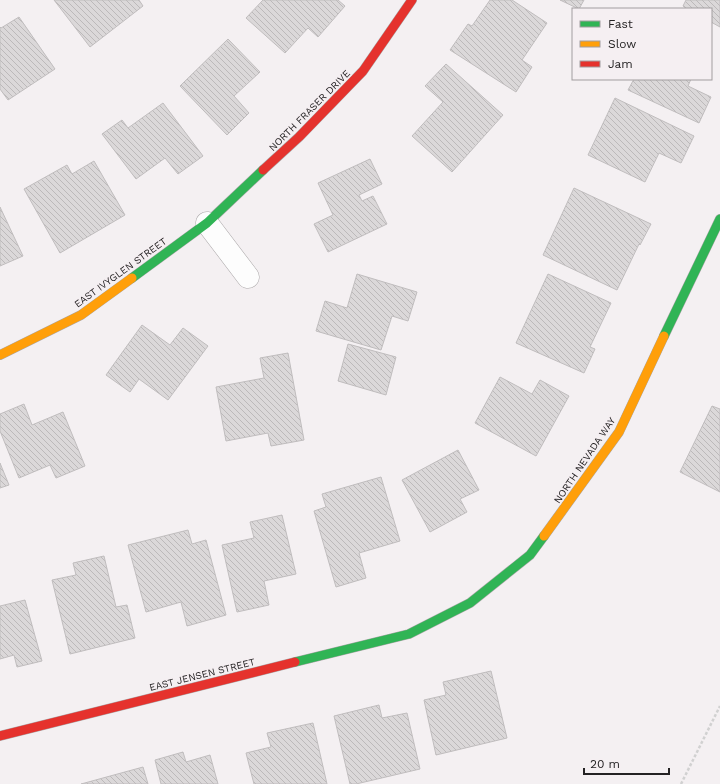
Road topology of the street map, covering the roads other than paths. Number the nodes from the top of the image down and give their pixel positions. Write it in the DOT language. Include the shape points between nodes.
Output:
graph roads {
  1 [pos="412,0"];
  2 [pos="720,219"];
  3 [pos="207,223"];
  4 [pos="248,277"];
  5 [pos="0,355"];
  6 [pos="409,634"];
  7 [pos="0,736"];
  1 -- 3 [label="street, NORTH FRASER DRIVE" via="363,71 299,137"];
  2 -- 6 [label="street, NORTH NEVADA WAY" via="619,432 530,555 470,603"];
  3 -- 4 [label="street"];
  3 -- 5 [label="street, EAST IVYGLEN STREET" via="81,315"];
  6 -- 7 [label="street, EAST JENSEN STREET"];
}
